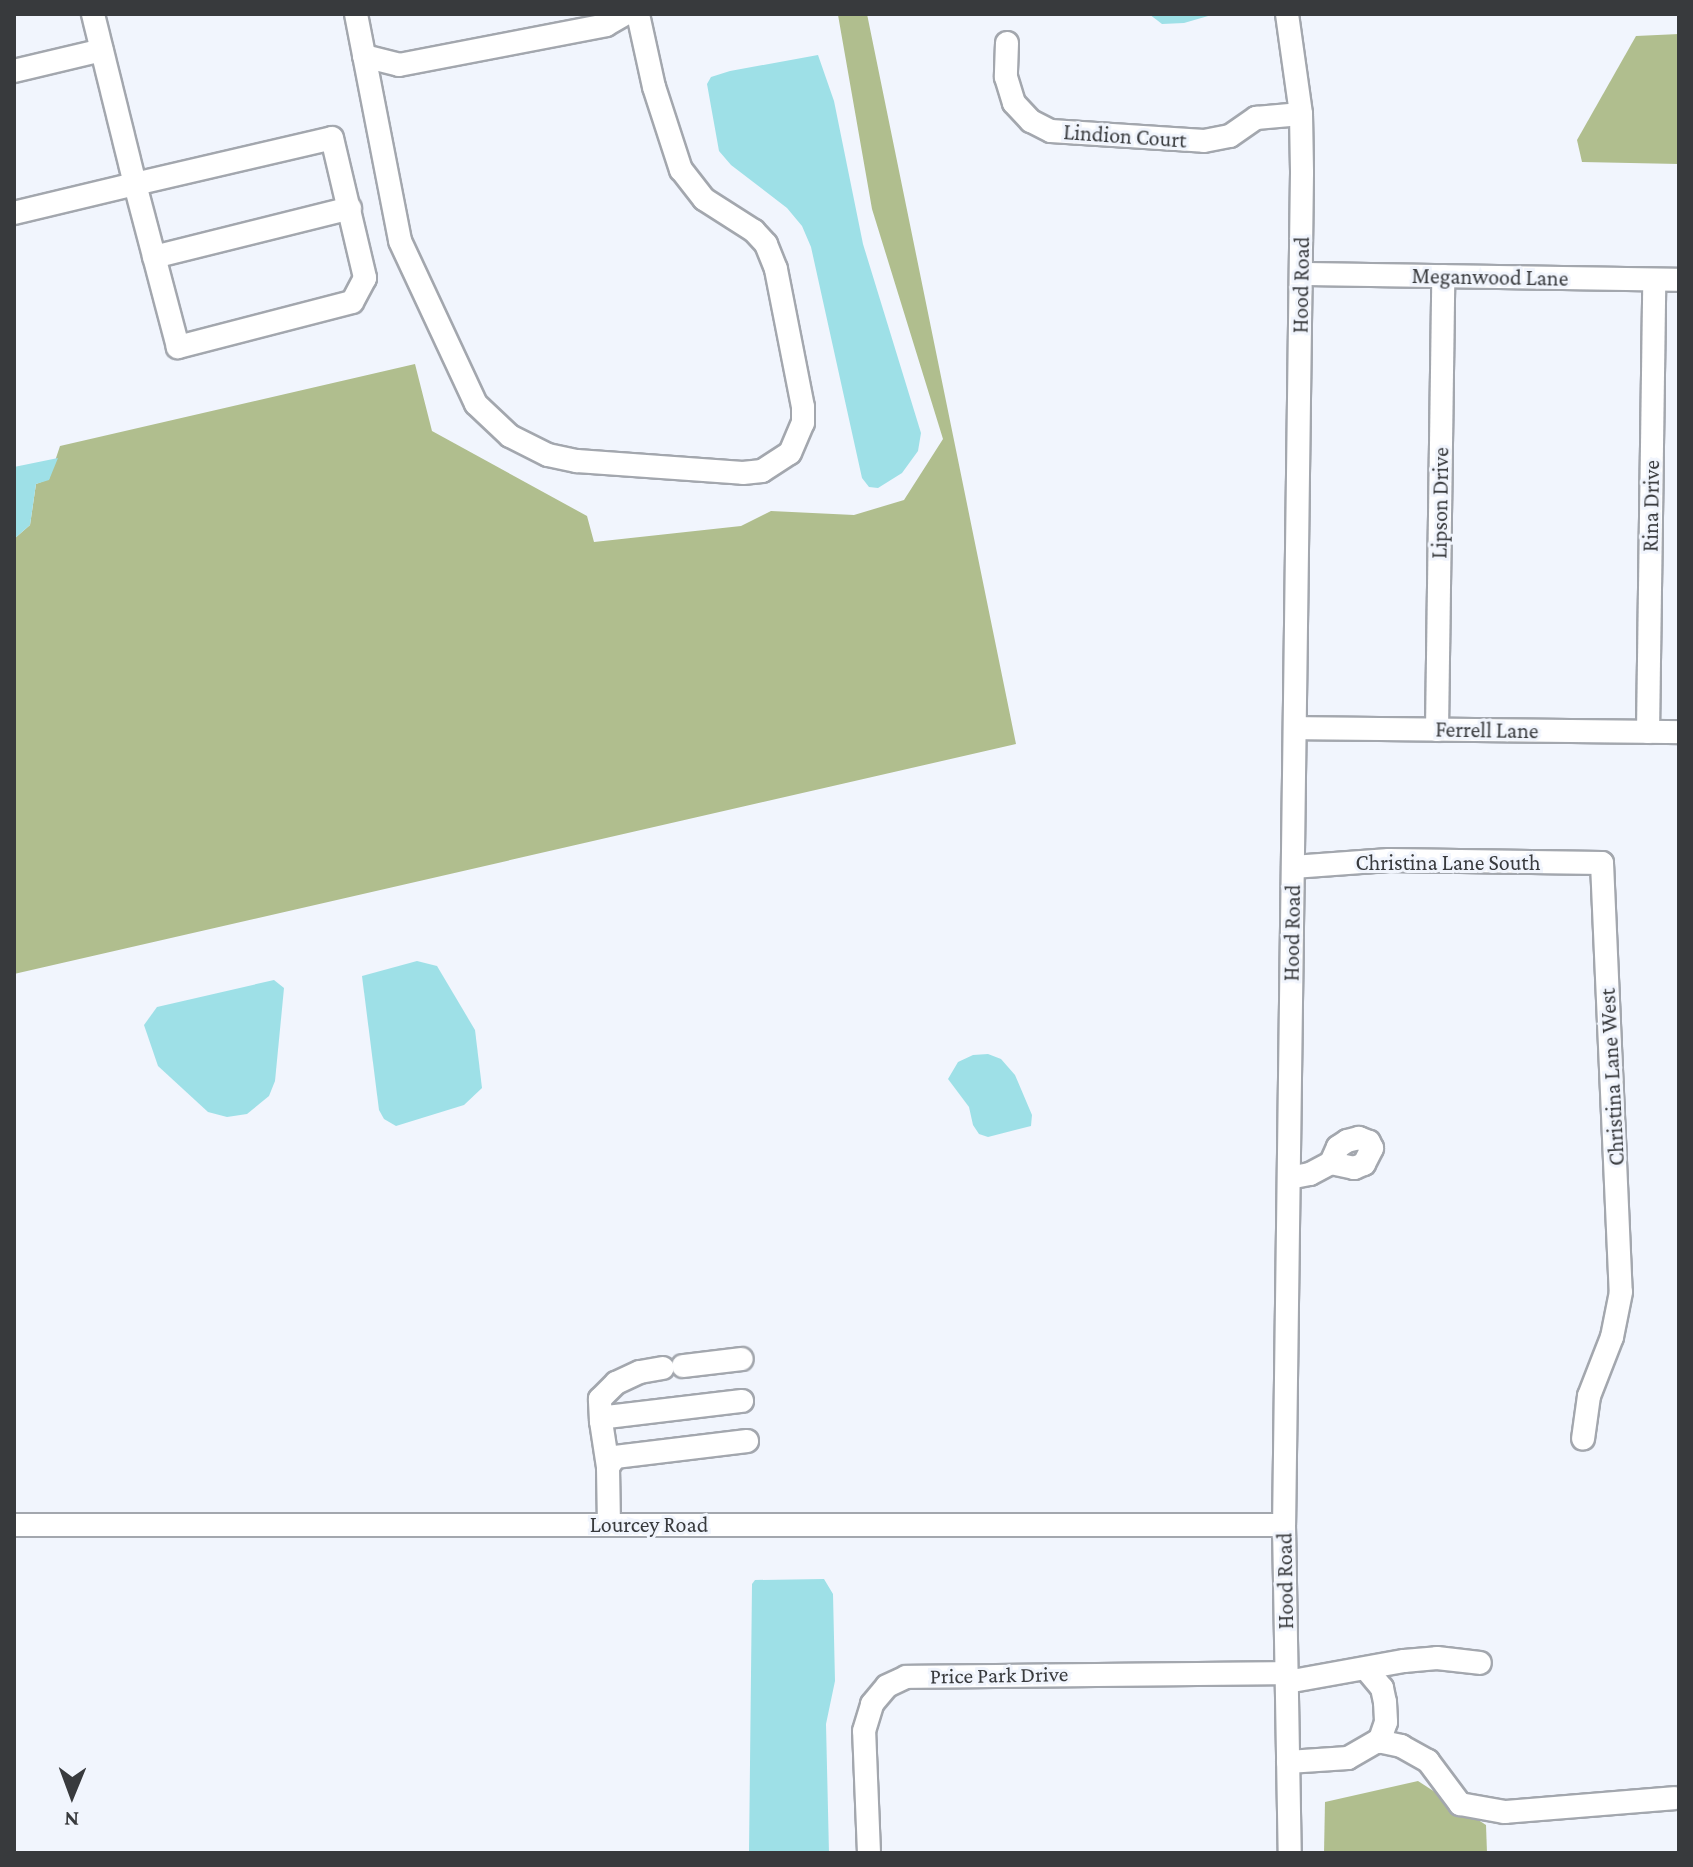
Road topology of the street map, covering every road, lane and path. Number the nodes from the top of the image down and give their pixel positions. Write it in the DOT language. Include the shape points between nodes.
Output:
graph roads {
  1 [pos="93,14"];
  2 [pos="356,14"];
  3 [pos="625,14"];
  4 [pos="638,14"];
  5 [pos="1287,14"];
  6 [pos="1007,43"];
  7 [pos="102,50"];
  8 [pos="364,56"];
  9 [pos="14,71"];
  10 [pos="1301,114"];
  11 [pos="135,184"];
  12 [pos="350,208"];
  13 [pos="14,213"];
  14 [pos="154,257"];
  15 [pos="1302,274"];
  16 [pos="1443,276"];
  17 [pos="1654,280"];
  18 [pos="1679,280"];
  19 [pos="1295,728"];
  20 [pos="1437,730"];
  21 [pos="1648,732"];
  22 [pos="1679,732"];
  23 [pos="1602,863"];
  24 [pos="1293,867"];
  25 [pos="1331,1163"];
  26 [pos="1289,1178"];
  27 [pos="742,1359"];
  28 [pos="742,1401"];
  29 [pos="601,1421"];
  30 [pos="1583,1439"];
  31 [pos="747,1441"];
  32 [pos="608,1467"];
  33 [pos="14,1525"];
  34 [pos="609,1525"];
  35 [pos="1284,1525"];
  36 [pos="1480,1663"];
  37 [pos="1366,1669"];
  38 [pos="1287,1678"];
  39 [pos="1379,1742"];
  40 [pos="1288,1762"];
  41 [pos="1674,1798"];
  42 [pos="869,1853"];
  43 [pos="1290,1853"];
  1 -- 7 [label="street"];
  2 -- 8 [label="street"];
  3 -- 8 [label="street" via="606,25 399,65"];
  4 -- 8 [label="street" via="681,170 704,199 760,238 776,269 803,423 790,453 762,471 577,461 529,447 493,423 476,404 400,241 386,132"];
  5 -- 10 [label="street, Hood Road"];
  6 -- 10 [label="street, Lindion Court" via="1006,77 1014,103 1031,121 1051,131 1204,141 1230,136 1256,118"];
  7 -- 9 [label="street"];
  7 -- 11 [label="street"];
  10 -- 15 [label="street, Hood Road"];
  11 -- 12 [label="street" via="332,138"];
  11 -- 13 [label="street"];
  11 -- 14 [label="street"];
  12 -- 14 [label="street"];
  12 -- 14 [label="street" via="365,278 352,302 178,347"];
  15 -- 16 [label="street, Meganwood Lane"];
  15 -- 19 [label="street, Hood Road"];
  16 -- 17 [label="street, Meganwood Lane"];
  16 -- 20 [label="street, Lipson Drive"];
  17 -- 18 [label="street, Meganwood Lane"];
  17 -- 21 [label="street, Rina Drive"];
  19 -- 20 [label="street, Ferrell Lane"];
  19 -- 24 [label="street, Hood Road"];
  20 -- 21 [label="street, Ferrell Lane"];
  21 -- 22 [label="street, Ferrell Lane"];
  23 -- 24 [label="street, Christina Lane South" via="1389,860"];
  23 -- 30 [label="street, Christina Lane West" via="1621,1292 1612,1337 1589,1396"];
  24 -- 26 [label="street, Hood Road"];
  25 -- 26 [label="street"];
  26 -- 35 [label="street, Hood Road"];
  27 -- 29 [label="street" via="640,1372 616,1383 600,1399"];
  28 -- 29 [label="street"];
  29 -- 32 [label="street"];
  31 -- 32 [label="street" via="615,1457"];
  32 -- 34 [label="street"];
  33 -- 34 [label="street, Lourcey Road"];
  34 -- 35 [label="street, Lourcey Road"];
  35 -- 38 [label="street, Hood Road"];
  36 -- 37 [label="street, Price Park Drive" via="1437,1658"];
  37 -- 38 [label="street, Price Park Drive"];
  37 -- 39 [label="street" via="1382,1688 1385,1702"];
  38 -- 40 [label="street, Hood Road"];
  38 -- 42 [label="street, Price Park Drive" via="906,1677 887,1686 872,1704 864,1731"];
  39 -- 40 [label="street" via="1348,1758"];
  39 -- 41 [label="street" via="1401,1746 1428,1761 1460,1804 1505,1812"];
  40 -- 43 [label="street, Hood Road"];
}
